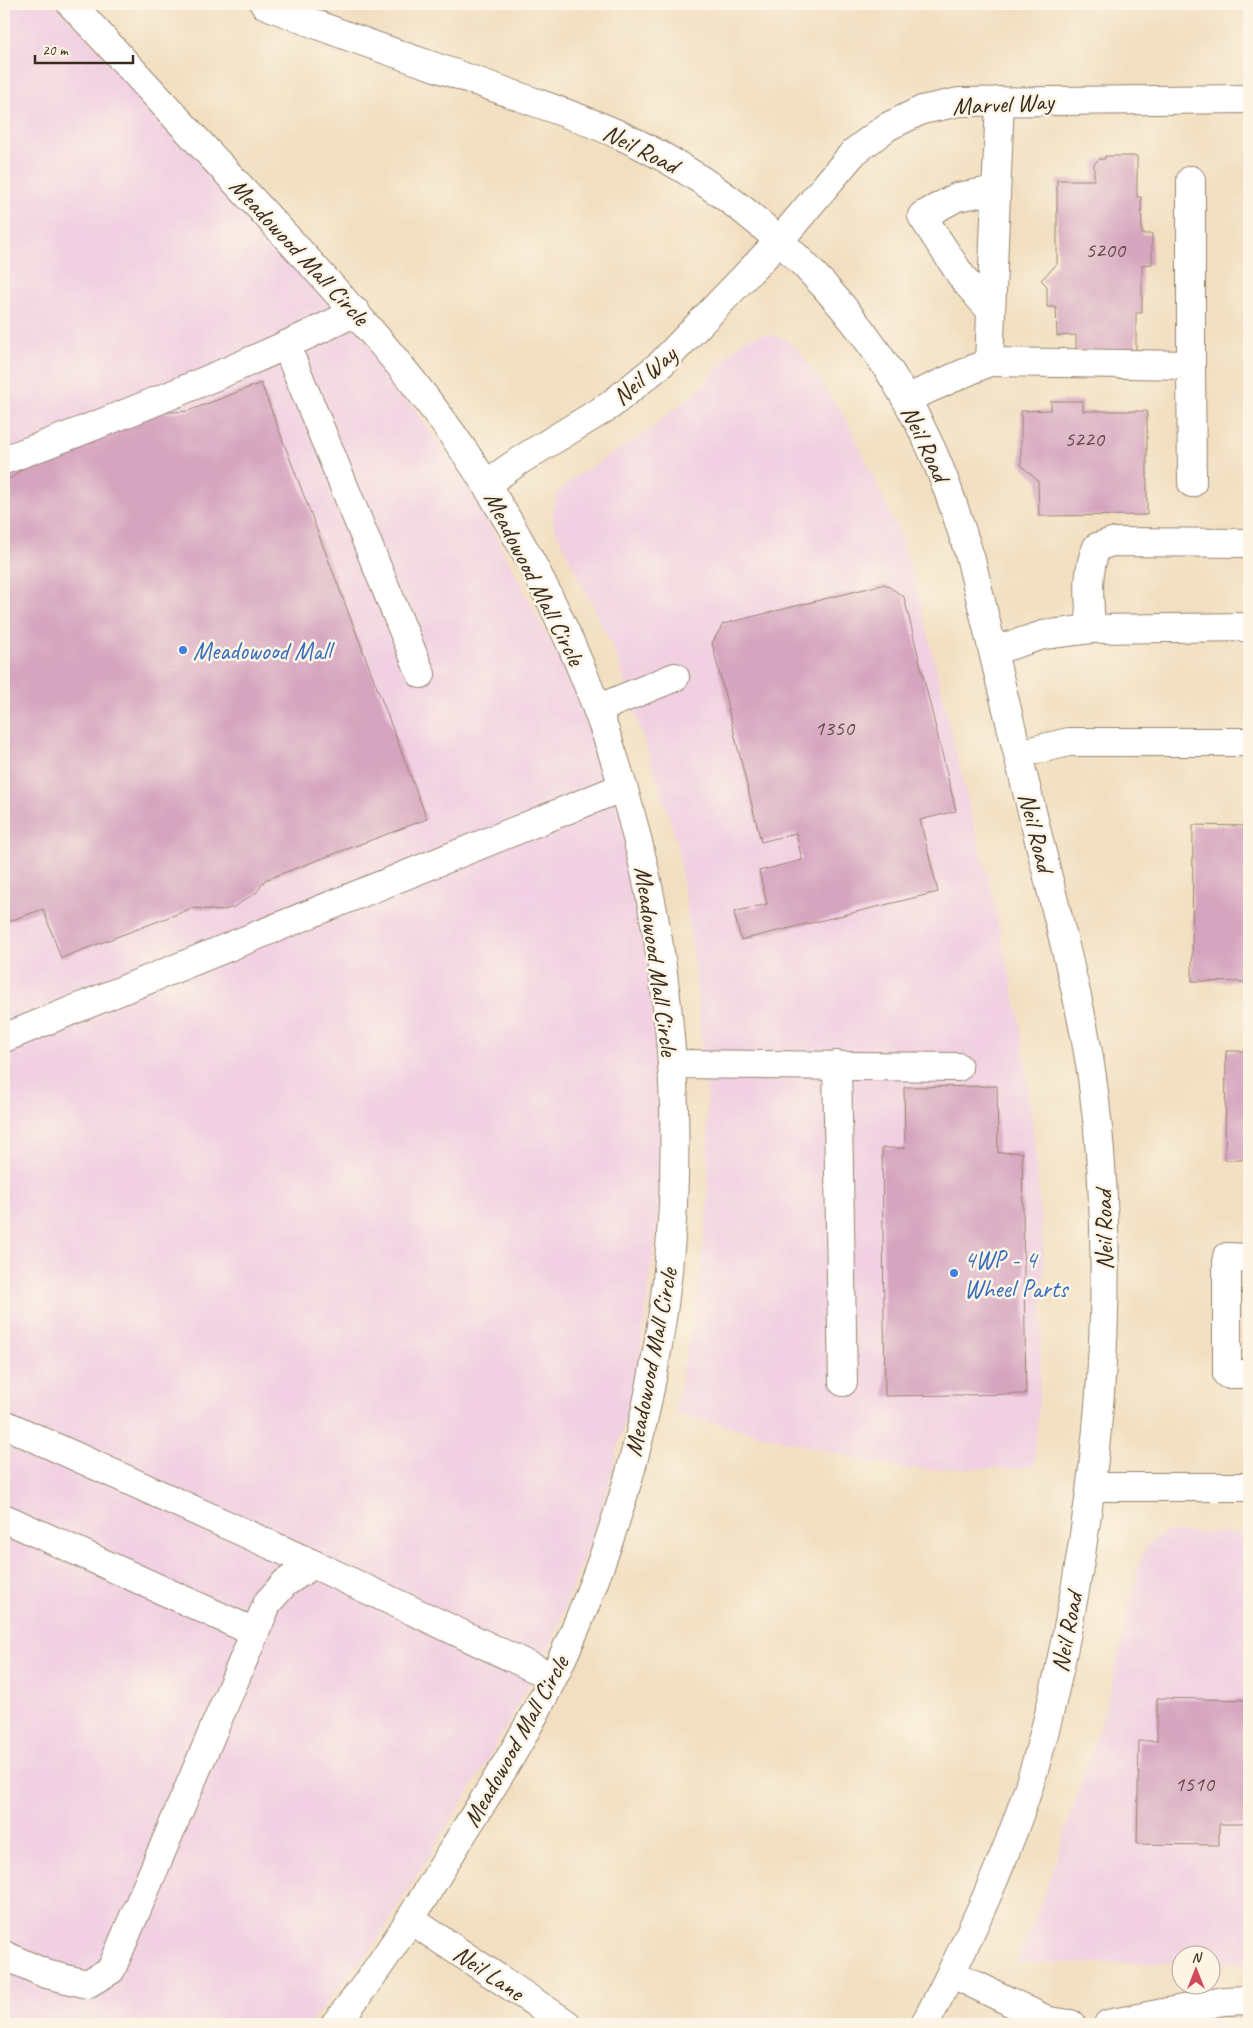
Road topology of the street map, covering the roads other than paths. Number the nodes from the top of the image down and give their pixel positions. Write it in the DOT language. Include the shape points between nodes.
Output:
graph roads {
  1 [pos="72,4"];
  2 [pos="264,4"];
  3 [pos="1249,99"];
  4 [pos="1000,101"];
  5 [pos="1191,180"];
  6 [pos="996,190"];
  7 [pos="780,240"];
  8 [pos="991,311"];
  9 [pos="356,312"];
  10 [pos="286,345"];
  11 [pos="989,362"];
  12 [pos="1191,365"];
  13 [pos="906,399"];
  14 [pos="4,460"];
  15 [pos="1192,483"];
  16 [pos="486,484"];
  17 [pos="1249,543"];
  18 [pos="1249,627"];
  19 [pos="1091,629"];
  20 [pos="993,652"];
  21 [pos="421,674"];
  22 [pos="675,677"];
  23 [pos="596,709"];
  24 [pos="1249,742"];
  25 [pos="1018,754"];
  26 [pos="623,787"];
  27 [pos="4,1038"];
  28 [pos="672,1064"];
  29 [pos="837,1065"];
  30 [pos="958,1067"];
  31 [pos="1249,1258"];
  32 [pos="1249,1374"];
  33 [pos="843,1382"];
  34 [pos="4,1424"];
  35 [pos="1092,1486"];
  36 [pos="1249,1487"];
  37 [pos="4,1518"];
  38 [pos="313,1564"];
  39 [pos="254,1632"];
  40 [pos="553,1677"];
  41 [pos="411,1920"];
  42 [pos="4,1954"];
  43 [pos="951,1973"];
  44 [pos="1249,2000"];
  45 [pos="335,2024"];
  46 [pos="567,2024"];
  47 [pos="924,2024"];
  48 [pos="1071,2024"];
  49 [pos="1108,2024"];
  1 -- 9 [label="street, Meadowood Mall Circle"];
  2 -- 7 [label="street, Neil Road" via="622,136 725,195"];
  3 -- 4 [label="street, Marvel Way"];
  4 -- 6 [label="street"];
  4 -- 7 [label="street, Marvel Way" via="959,102 922,110 887,127 844,163"];
  5 -- 12 [label="street"];
  6 -- 8 [label="street"];
  6 -- 8 [label="street" via="957,197 922,216 964,280"];
  7 -- 13 [label="street, Neil Road" via="812,272 872,346"];
  7 -- 16 [label="street, Neil Way" via="661,364 609,406"];
  8 -- 11 [label="street"];
  9 -- 10 [label="street"];
  9 -- 16 [label="street, Meadowood Mall Circle" via="438,413"];
  10 -- 14 [label="street" via="120,416"];
  10 -- 21 [label="street"];
  11 -- 12 [label="street"];
  11 -- 13 [label="street"];
  12 -- 15 [label="street"];
  13 -- 20 [label="street, Neil Road" via="931,448 954,505"];
  16 -- 23 [label="street, Meadowood Mall Circle" via="536,570 579,661"];
  17 -- 19 [label="street" via="1112,542 1097,547 1090,563"];
  18 -- 19 [label="street"];
  19 -- 20 [label="street" via="1043,635"];
  20 -- 25 [label="street, Neil Road"];
  22 -- 23 [label="street"];
  23 -- 26 [label="street, Meadowood Mall Circle"];
  24 -- 25 [label="street" via="1069,742"];
  25 -- 35 [label="street, Neil Road" via="1076,994 1091,1074 1100,1153 1104,1309"];
  26 -- 27 [label="street"];
  26 -- 28 [label="street, Meadowood Mall Circle" via="641,850 660,946"];
  28 -- 29 [label="street"];
  28 -- 40 [label="street, Meadowood Mall Circle" via="674,1182 670,1256 657,1353 637,1444 608,1543"];
  29 -- 30 [label="street"];
  29 -- 33 [label="street"];
  31 -- 32 [label="street" via="1227,1258 1227,1374"];
  34 -- 38 [label="street"];
  35 -- 36 [label="street"];
  35 -- 43 [label="street, Neil Road" via="1068,1633 1048,1719 1030,1781 1002,1857"];
  37 -- 39 [label="street"];
  38 -- 39 [label="street" via="285,1583 268,1602"];
  38 -- 40 [label="street"];
  39 -- 42 [label="street" via="110,1970 87,1984 46,1974"];
  40 -- 41 [label="street, Meadowood Mall Circle" via="524,1734"];
  41 -- 45 [label="street, Meadowood Mall Circle" via="366,1987"];
  41 -- 46 [label="street, Neil Lane"];
  43 -- 47 [label="street, Neil Road"];
  43 -- 48 [label="street" via="1050,2021"];
  44 -- 49 [label="street" via="1223,2001"];
}
